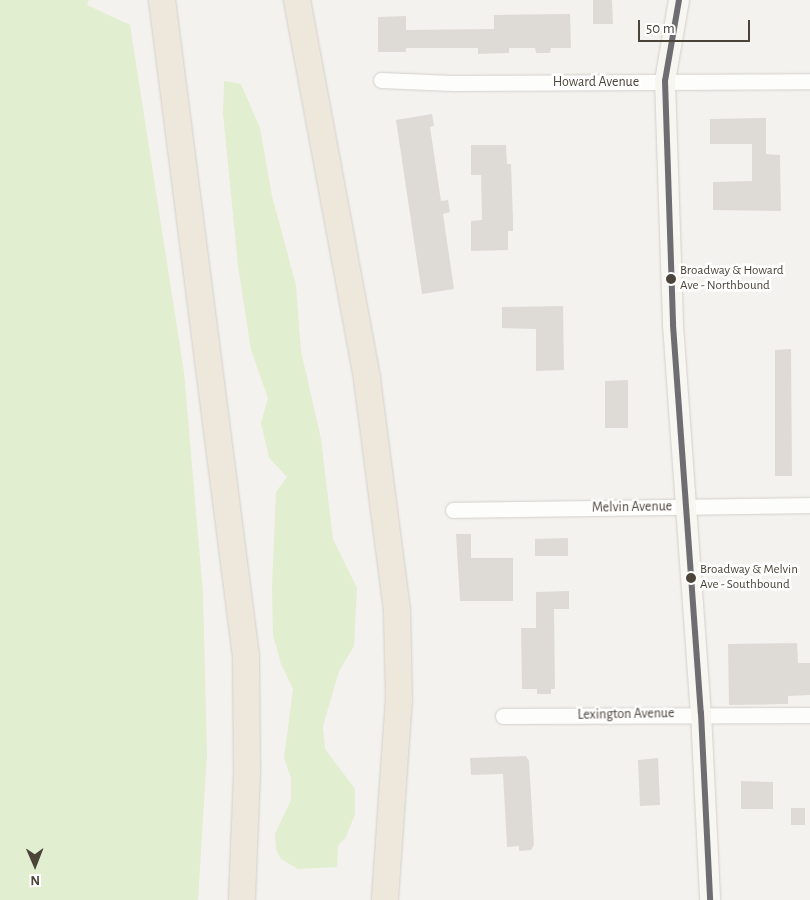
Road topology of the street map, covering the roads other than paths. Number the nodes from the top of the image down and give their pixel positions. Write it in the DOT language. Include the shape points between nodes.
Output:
graph roads {
  1 [pos="162,0"];
  2 [pos="297,0"];
  3 [pos="679,0"];
  4 [pos="382,80"];
  5 [pos="665,81"];
  6 [pos="810,81"];
  7 [pos="810,505"];
  8 [pos="685,506"];
  9 [pos="453,510"];
  10 [pos="701,713"];
  11 [pos="810,715"];
  12 [pos="503,716"];
  13 [pos="242,900"];
  14 [pos="385,900"];
  15 [pos="710,900"];
  1 -- 13 [label="highway" via="246,657"];
  2 -- 14 [label="highway" via="367,379 397,611 398,717"];
  3 -- 5 [label="street"];
  4 -- 5 [label="street, Howard Avenue" via="453,83"];
  5 -- 6 [label="street, Howard Avenue"];
  5 -- 8 [label="street" via="673,325"];
  7 -- 8 [label="street, Melvin Avenue"];
  8 -- 9 [label="street, Melvin Avenue"];
  8 -- 10 [label="street"];
  10 -- 11 [label="street, Lexington Avenue"];
  10 -- 12 [label="street, Lexington Avenue"];
  10 -- 15 [label="street"];
}
